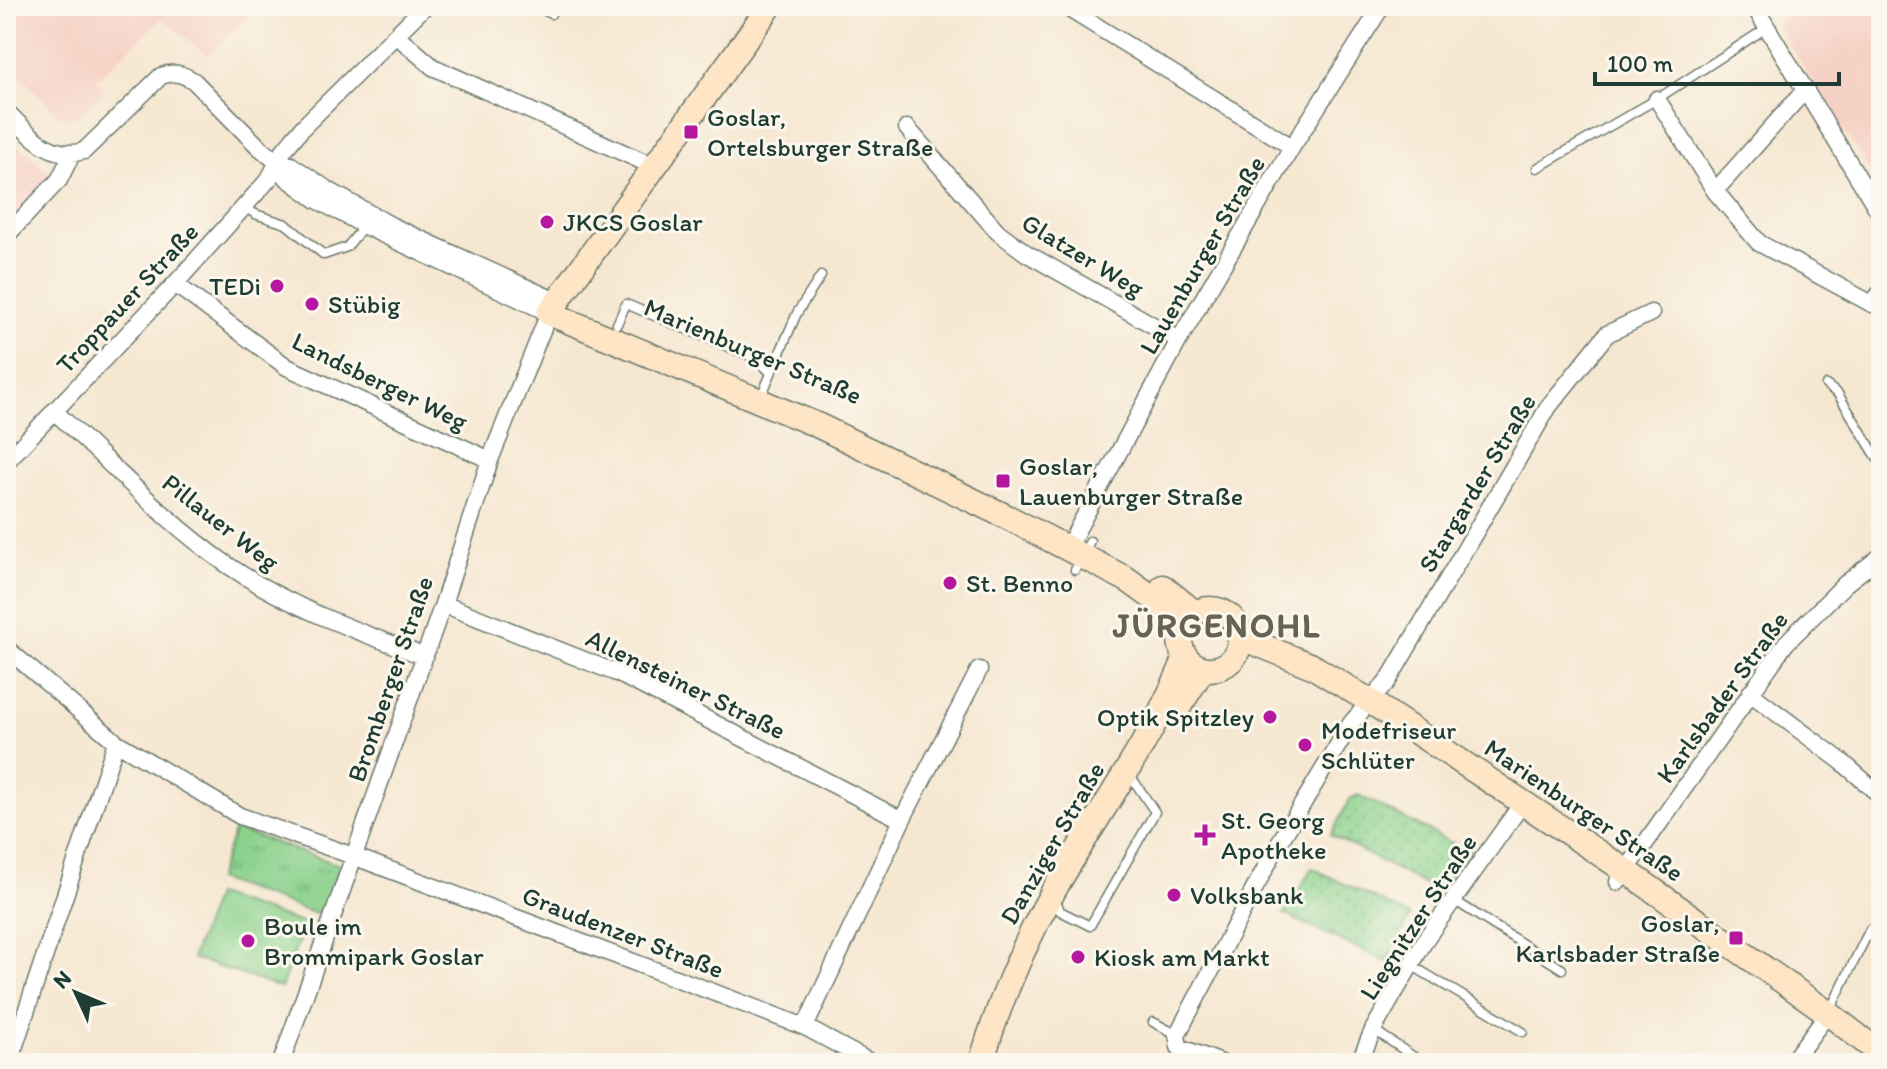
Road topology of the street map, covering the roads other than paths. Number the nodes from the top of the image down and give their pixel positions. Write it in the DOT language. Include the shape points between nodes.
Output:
graph roads {
  1 [pos="425,6"];
  2 [pos="536,6"];
  3 [pos="770,6"];
  4 [pos="1064,6"];
  5 [pos="1382,6"];
  6 [pos="1754,6"];
  7 [pos="551,14"];
  8 [pos="1769,27"];
  9 [pos="396,35"];
  10 [pos="1806,89"];
  11 [pos="1657,99"];
  12 [pos="6,111"];
  13 [pos="907,128"];
  14 [pos="1292,147"];
  15 [pos="72,154"];
  16 [pos="278,163"];
  17 [pos="653,166"];
  18 [pos="1537,168"];
  19 [pos="1881,174"];
  20 [pos="1863,185"];
  21 [pos="1715,191"];
  22 [pos="244,206"];
  23 [pos="1881,215"];
  24 [pos="368,220"];
  25 [pos="6,236"];
  26 [pos="821,276"];
  27 [pos="175,284"];
  28 [pos="1881,292"];
  29 [pos="553,307"];
  30 [pos="1651,313"];
  31 [pos="1179,340"];
  32 [pos="1826,385"];
  33 [pos="766,386"];
  34 [pos="54,411"];
  35 [pos="490,460"];
  36 [pos="6,462"];
  37 [pos="1881,464"];
  38 [pos="1078,549"];
  39 [pos="1881,556"];
  40 [pos="443,604"];
  41 [pos="1189,620"];
  42 [pos="1238,646"];
  43 [pos="6,648"];
  44 [pos="424,656"];
  45 [pos="1194,663"];
  46 [pos="979,670"];
  47 [pos="1750,693"];
  48 [pos="1366,707"];
  49 [pos="116,742"];
  50 [pos="1134,781"];
  51 [pos="1881,796"];
  52 [pos="1520,807"];
  53 [pos="902,820"];
  54 [pos="353,856"];
  55 [pos="1622,877"];
  56 [pos="1452,899"];
  57 [pos="1057,901"];
  58 [pos="1870,929"];
  59 [pos="1410,964"];
  60 [pos="1562,969"];
  61 [pos="1824,1020"];
  62 [pos="1153,1022"];
  63 [pos="805,1027"];
  64 [pos="1373,1030"];
  65 [pos="1523,1032"];
  66 [pos="1177,1035"];
  67 [pos="1881,1054"];
  68 [pos="9,1063"];
  69 [pos="281,1063"];
  70 [pos="872,1063"];
  71 [pos="981,1063"];
  72 [pos="997,1063"];
  73 [pos="1221,1063"];
  74 [pos="1359,1063"];
  75 [pos="1423,1063"];
  76 [pos="1791,1063"];
  77 [pos="1867,1063"];
  1 -- 9 [label="street, Troppauer Straße"];
  2 -- 7 [label="lane"];
  3 -- 17 [label="street"];
  4 -- 14 [label="street"];
  5 -- 14 [label="street, Lauenburger Straße"];
  6 -- 8 [label="street"];
  8 -- 10 [label="street"];
  8 -- 11 [label="lane"];
  9 -- 16 [label="street, Troppauer Straße" via="303,127"];
  9 -- 17 [label="street" via="433,67"];
  10 -- 20 [label="street"];
  10 -- 21 [label="street"];
  11 -- 18 [label="lane"];
  11 -- 21 [label="street"];
  12 -- 15 [label="street" via="42,144"];
  13 -- 31 [label="street, Glatzer Weg" via="998,232"];
  14 -- 31 [label="street, Lauenburger Straße"];
  15 -- 16 [label="street, Marienburger Straße" via="84,151 151,84 174,72 194,81"];
  15 -- 25 [label="street" via="59,180"];
  16 -- 22 [label="street, Troppauer Straße"];
  16 -- 24 [label="street, Marienburger Straße" via="287,178 317,200"];
  17 -- 29 [label="street"];
  19 -- 20 [label="lane"];
  20 -- 23 [label="street"];
  21 -- 28 [label="street" via="1759,243 1872,304"];
  22 -- 24 [label="lane" via="286,224 324,255 347,247"];
  22 -- 27 [label="street, Troppauer Straße"];
  24 -- 29 [label="street, Marienburger Straße"];
  26 -- 33 [label="lane" via="797,313"];
  27 -- 34 [label="street, Troppauer Straße"];
  27 -- 35 [label="street, Landsberger Weg" via="287,367"];
  29 -- 33 [label="street, Marienburger Straße"];
  29 -- 33 [label="street, Marienburger Straße" via="617,324"];
  29 -- 35 [label="street, Bromberger Straße"];
  30 -- 48 [label="street, Stargarder Straße" via="1607,334 1549,406 1388,681"];
  31 -- 38 [label="street, Lauenburger Straße"];
  32 -- 37 [label="lane" via="1838,394"];
  33 -- 38 [label="street, Marienburger Straße" via="872,451"];
  34 -- 36 [label="street, Troppauer Straße"];
  34 -- 44 [label="street, Pillauer Weg" via="228,565 299,607"];
  35 -- 40 [label="street, Bromberger Straße"];
  38 -- 41 [label="street, Marienburger Straße" via="1155,580"];
  39 -- 47 [label="street, Karlsbader Straße" via="1786,643"];
  40 -- 44 [label="street, Bromberger Straße"];
  40 -- 53 [label="street, Allensteiner Straße" via="619,674"];
  41 -- 42 [label="street" via="1212,609 1221,611 1234,621"];
  41 -- 45 [label="street" via="1180,642"];
  42 -- 45 [label="street" via="1221,667"];
  42 -- 48 [label="street, Marienburger Straße"];
  43 -- 49 [label="street, Graudenzer Straße"];
  44 -- 54 [label="street, Bromberger Straße"];
  45 -- 50 [label="street, Danziger Straße"];
  45 -- 57 [label="street, Danziger Straße" via="1165,703"];
  46 -- 53 [label="street"];
  47 -- 51 [label="street"];
  47 -- 55 [label="street, Karlsbader Straße"];
  48 -- 52 [label="street, Marienburger Straße"];
  48 -- 66 [label="street" via="1276,848"];
  49 -- 54 [label="street, Graudenzer Straße" via="240,816"];
  49 -- 68 [label="street"];
  50 -- 57 [label="street, Danziger Straße"];
  50 -- 57 [label="lane" via="1155,812 1090,926"];
  52 -- 55 [label="street, Marienburger Straße"];
  52 -- 56 [label="street, Liegnitzer Straße"];
  53 -- 63 [label="street"];
  54 -- 63 [label="street, Graudenzer Straße"];
  54 -- 69 [label="street, Bromberger Straße"];
  55 -- 61 [label="street, Marienburger Straße"];
  56 -- 59 [label="street, Liegnitzer Straße"];
  56 -- 60 [label="lane"];
  57 -- 71 [label="street, Danziger Straße" via="1016,963"];
  57 -- 72 [label="street, Danziger Straße"];
  58 -- 61 [label="lane"];
  59 -- 64 [label="street, Liegnitzer Straße"];
  59 -- 65 [label="lane"];
  61 -- 67 [label="street, Marienburger Straße"];
  61 -- 76 [label="street"];
  61 -- 77 [label="street, Marienburger Straße"];
  62 -- 66 [label="lane"];
  63 -- 70 [label="street, Graudenzer Straße"];
  64 -- 74 [label="street, Liegnitzer Straße"];
  64 -- 75 [label="lane"];
  66 -- 73 [label="street" via="1179,1047"];
}
